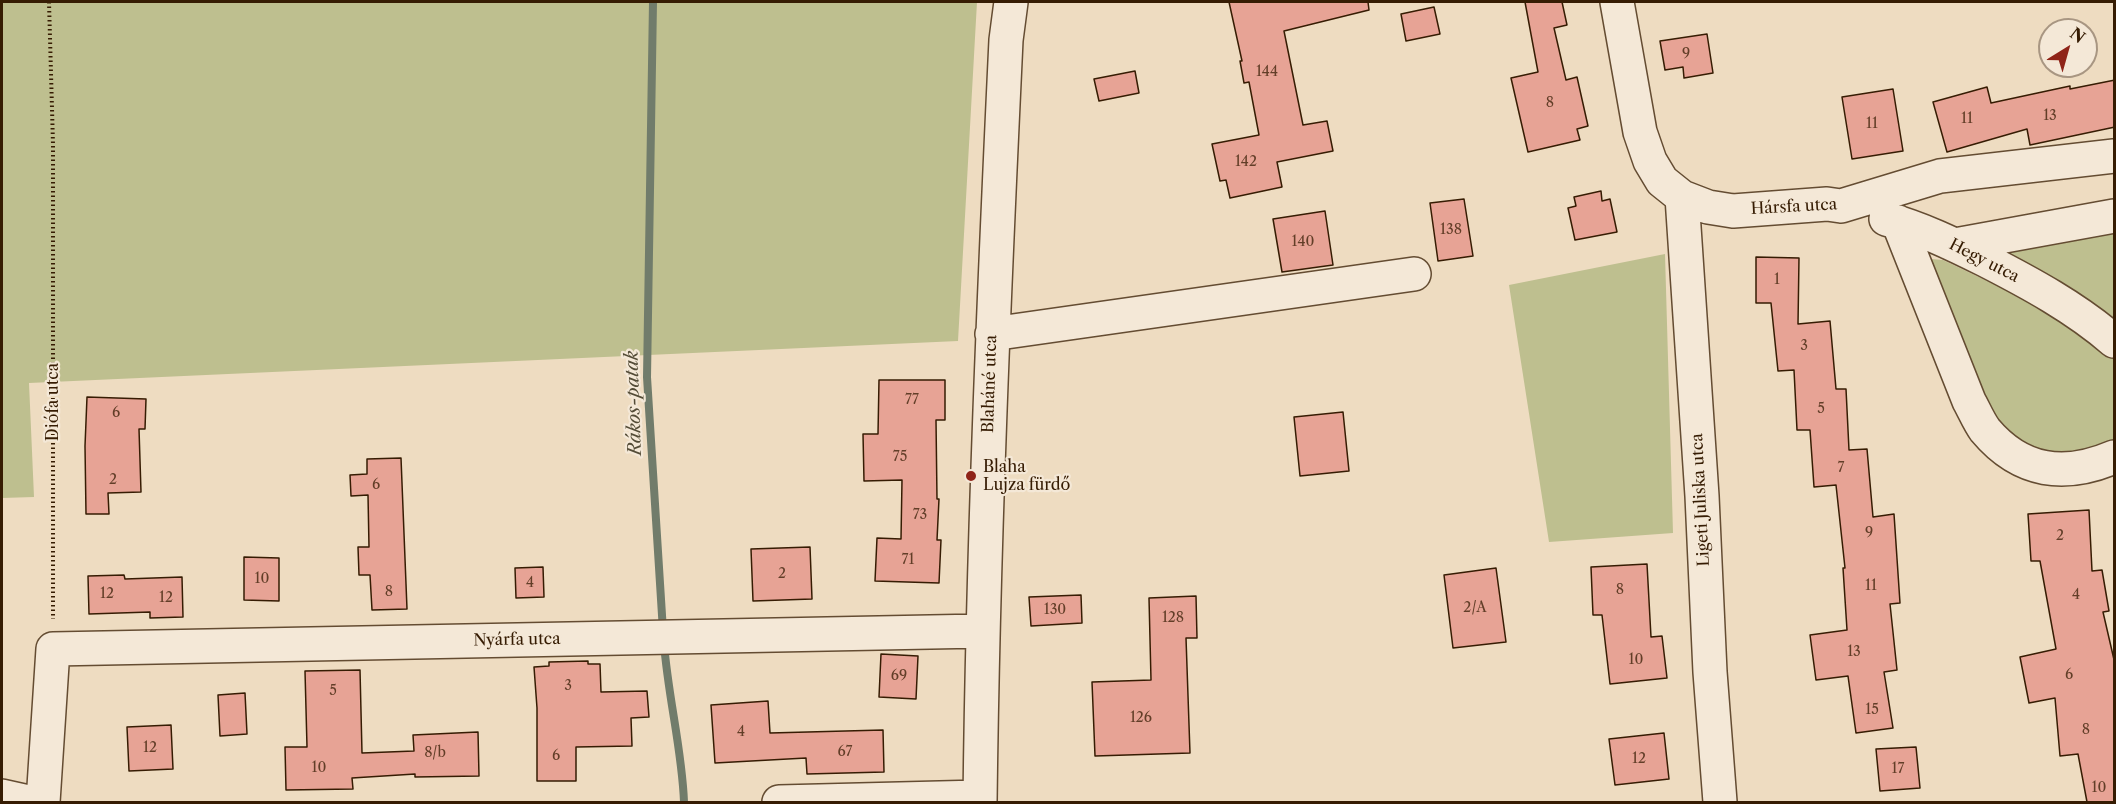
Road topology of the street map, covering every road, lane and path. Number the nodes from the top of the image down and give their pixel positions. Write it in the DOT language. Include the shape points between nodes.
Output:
graph roads {
  1 [pos="49,2"];
  2 [pos="1011,2"];
  3 [pos="1617,2"];
  4 [pos="2115,156"];
  5 [pos="1682,197"];
  6 [pos="1841,206"];
  7 [pos="2115,216"];
  8 [pos="1898,222"];
  9 [pos="1955,245"];
  10 [pos="1414,274"];
  11 [pos="992,334"];
  12 [pos="2115,341"];
  13 [pos="2115,457"];
  14 [pos="982,631"];
  15 [pos="52,648"];
  16 [pos="2,796"];
  17 [pos="980,800"];
  18 [pos="29,802"];
  19 [pos="43,802"];
  20 [pos="780,802"];
  21 [pos="1720,802"];
  1 -- 15 [label="path, Diófa utca" via="53,144"];
  2 -- 11 [label="street, Blaháné utca"];
  3 -- 5 [label="street, Hársfa utca" via="1640,132 1662,182"];
  4 -- 6 [label="street, Hársfa utca" via="1940,176"];
  5 -- 6 [label="street, Hársfa utca" via="1733,211"];
  5 -- 21 [label="street, Ligeti Juliska utca"];
  6 -- 8 [label="street, Hegy utca"];
  7 -- 9 [label="street"];
  8 -- 9 [label="street, Hegy utca"];
  8 -- 13 [label="street" via="1969,401 1985,429 2009,452 2050,470 2071,470"];
  9 -- 12 [label="street, Hegy utca" via="2048,294"];
  10 -- 11 [label="street"];
  11 -- 14 [label="street, Blaháné utca"];
  14 -- 15 [label="street, Nyárfa utca"];
  14 -- 17 [label="street, Blaháné utca"];
  15 -- 19 [label="street"];
  16 -- 18 [label="street"];
  17 -- 20 [label="street"];
}
